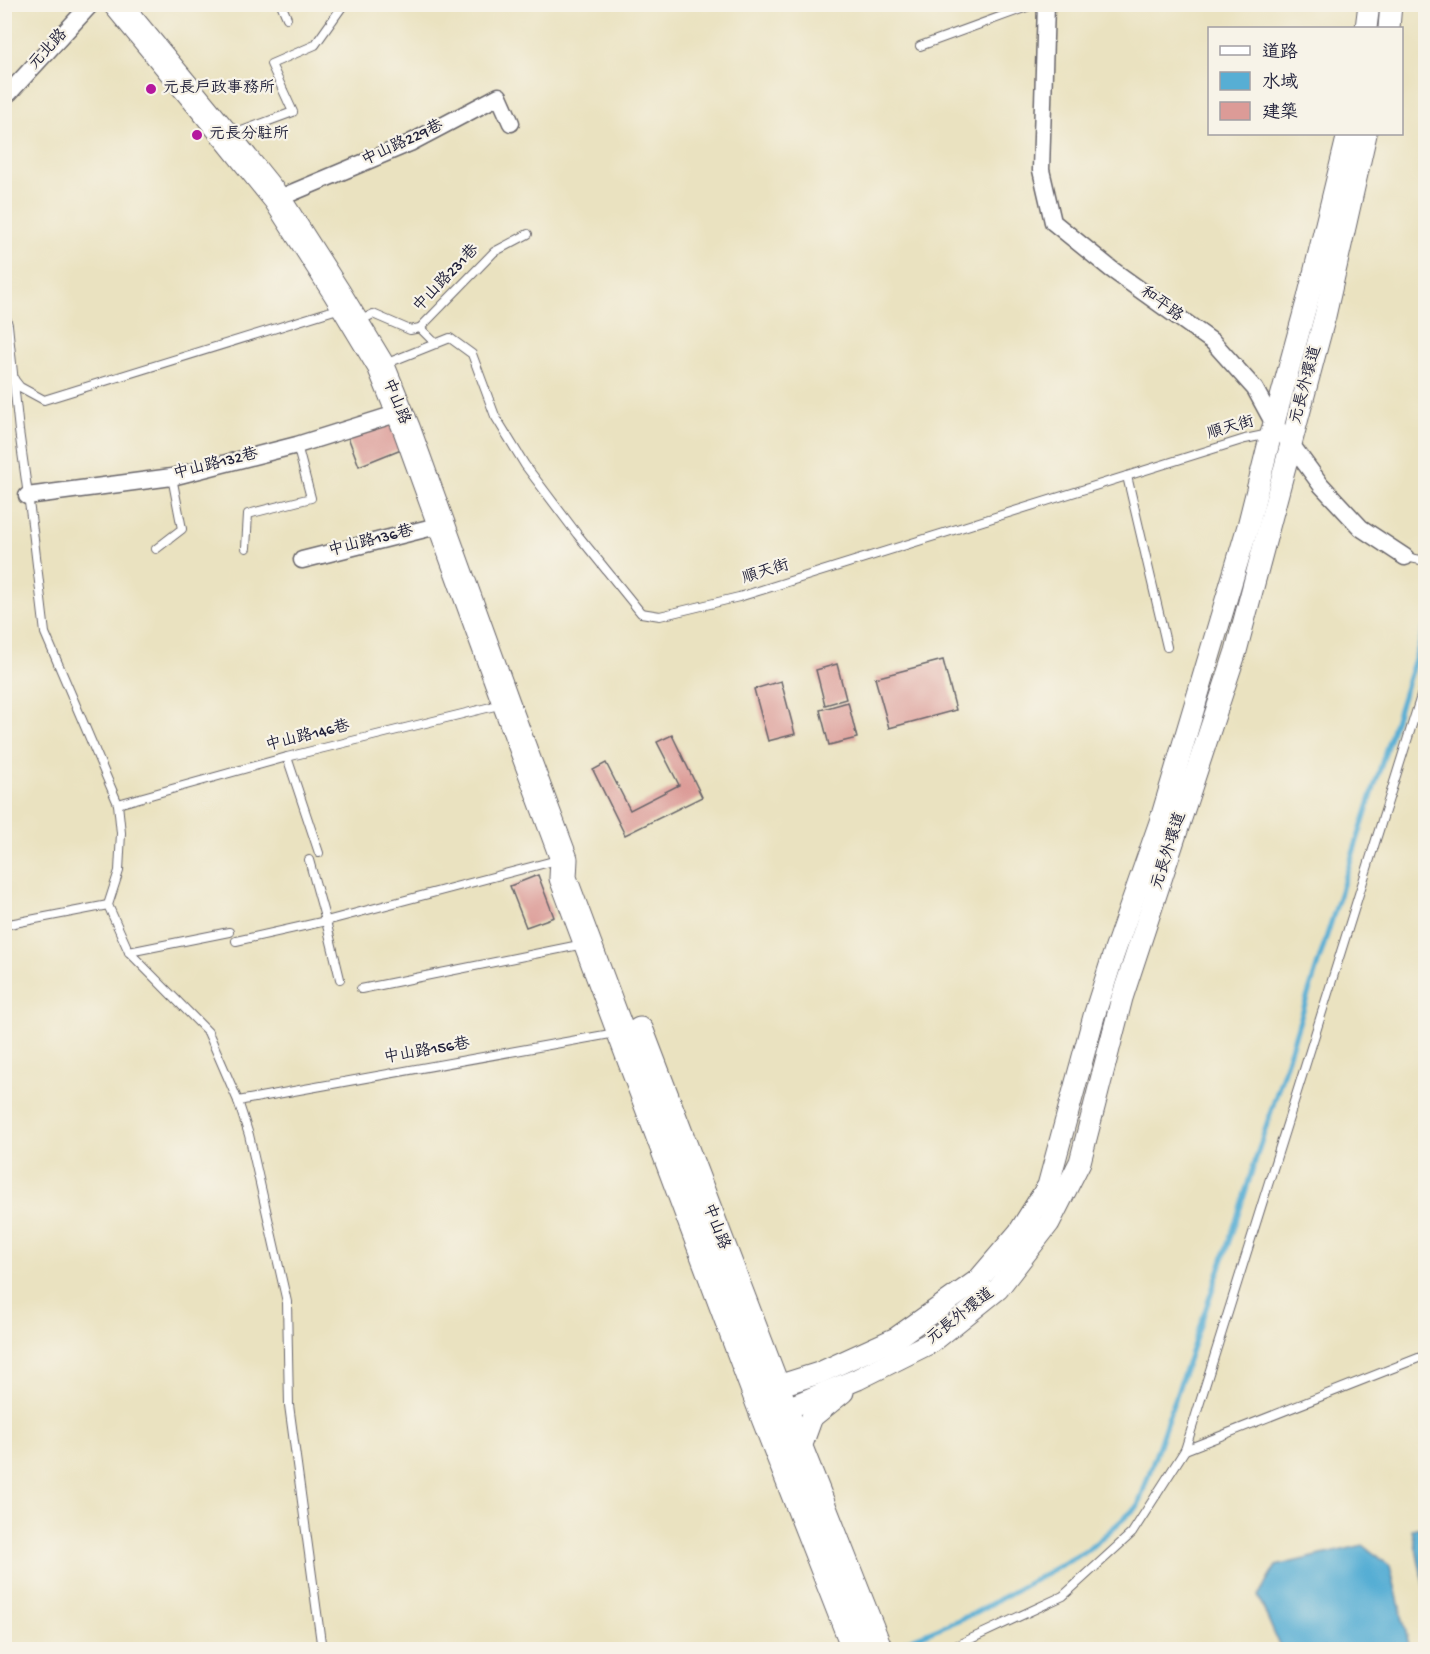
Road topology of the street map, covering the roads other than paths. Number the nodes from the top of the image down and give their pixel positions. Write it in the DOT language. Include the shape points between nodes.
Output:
graph roads {
  1 [pos="91,4"];
  2 [pos="117,4"];
  3 [pos="281,4"];
  4 [pos="344,4"];
  5 [pos="1035,4"];
  6 [pos="1046,4"];
  7 [pos="1369,4"];
  8 [pos="1391,4"];
  9 [pos="287,18"];
  10 [pos="1366,27"];
  11 [pos="1389,27"];
  12 [pos="920,46"];
  13 [pos="7,94"];
  14 [pos="510,123"];
  15 [pos="1348,135"];
  16 [pos="1366,135"];
  17 [pos="227,137"];
  18 [pos="4,142"];
  19 [pos="277,200"];
  20 [pos="528,234"];
  21 [pos="4,310"];
  22 [pos="350,315"];
  23 [pos="420,328"];
  24 [pos="436,344"];
  25 [pos="381,366"];
  26 [pos="13,378"];
  27 [pos="399,412"];
  28 [pos="1273,429"];
  29 [pos="1291,444"];
  30 [pos="297,445"];
  31 [pos="1127,476"];
  32 [pos="171,477"];
  33 [pos="27,496"];
  34 [pos="441,525"];
  35 [pos="246,548"];
  36 [pos="156,549"];
  37 [pos="1405,557"];
  38 [pos="302,560"];
  39 [pos="1425,561"];
  40 [pos="1167,647"];
  41 [pos="1425,680"];
  42 [pos="506,703"];
  43 [pos="287,758"];
  44 [pos="118,804"];
  45 [pos="319,853"];
  46 [pos="564,859"];
  47 [pos="309,860"];
  48 [pos="108,905"];
  49 [pos="326,921"];
  50 [pos="4,925"];
  51 [pos="229,932"];
  52 [pos="236,941"];
  53 [pos="588,944"];
  54 [pos="129,952"];
  55 [pos="340,978"];
  56 [pos="361,989"];
  57 [pos="621,1032"];
  58 [pos="238,1101"];
  59 [pos="1425,1355"];
  60 [pos="858,1379"];
  61 [pos="771,1401"];
  62 [pos="800,1450"];
  63 [pos="1185,1450"];
  64 [pos="850,1603"];
  65 [pos="322,1650"];
  66 [pos="856,1650"];
  67 [pos="879,1650"];
  68 [pos="947,1650"];
  1 -- 13 [label="street, 元北路"];
  2 -- 17 [label="main road, 中山路"];
  3 -- 9 [label="lane"];
  4 -- 17 [label="lane" via="315,45 271,64 292,112"];
  5 -- 12 [label="lane"];
  6 -- 28 [label="street, 和平路" via="1041,170 1053,222 1213,342 1255,389"];
  7 -- 10 [label="street"];
  8 -- 11 [label="street"];
  13 -- 18 [label="lane"];
  14 -- 19 [label="street, 中山路229巷" via="499,96 410,143"];
  15 -- 28 [label="street, 元長外環道"];
  16 -- 29 [label="street, 元長外環道"];
  17 -- 19 [label="main road, 中山路"];
  19 -- 22 [label="main road, 中山路"];
  20 -- 23 [label="lane, 中山路231巷" via="494,252"];
  21 -- 26 [label="lane"];
  22 -- 23 [label="lane" via="373,314 410,330"];
  22 -- 25 [label="main road, 中山路"];
  22 -- 26 [label="lane" via="44,400 20,387"];
  23 -- 24 [label="lane"];
  24 -- 25 [label="lane, 順天街"];
  24 -- 31 [label="lane, 順天街" via="450,338 472,354 495,416 525,465 641,613 660,616 739,597"];
  25 -- 27 [label="main road, 中山路"];
  26 -- 33 [label="lane"];
  27 -- 30 [label="street, 中山路132巷"];
  27 -- 34 [label="main road, 中山路"];
  28 -- 29 [label="street, 和平路"];
  28 -- 31 [label="lane, 順天街"];
  28 -- 61 [label="street, 元長外環道" via="1245,538 1160,822 1100,996 1048,1186 1019,1232 978,1280 896,1338 819,1372"];
  29 -- 37 [label="street, 和平路" via="1321,485 1361,528"];
  29 -- 60 [label="street, 元長外環道" via="1236,651 1122,998 1080,1162 1049,1223 998,1289 932,1342"];
  30 -- 32 [label="street, 中山路132巷"];
  30 -- 35 [label="lane" via="311,498 248,514"];
  31 -- 40 [label="lane"];
  32 -- 33 [label="street, 中山路132巷"];
  32 -- 36 [label="lane" via="182,529"];
  33 -- 44 [label="lane" via="45,633"];
  34 -- 38 [label="street, 中山路136巷"];
  34 -- 42 [label="main road, 中山路"];
  37 -- 39 [label="lane"];
  41 -- 63 [label="lane"];
  42 -- 43 [label="lane, 中山路146巷"];
  42 -- 46 [label="main road, 中山路"];
  43 -- 44 [label="lane, 中山路146巷"];
  43 -- 45 [label="lane"];
  44 -- 48 [label="lane" via="119,871"];
  46 -- 49 [label="lane"];
  46 -- 53 [label="main road, 中山路" via="563,878"];
  46 -- 61 [label="main road, 中山路" via="579,870"];
  47 -- 49 [label="lane"];
  48 -- 50 [label="lane"];
  48 -- 54 [label="lane"];
  49 -- 52 [label="lane"];
  49 -- 55 [label="lane"];
  51 -- 54 [label="lane"];
  53 -- 56 [label="lane"];
  53 -- 57 [label="main road, 中山路"];
  54 -- 58 [label="lane" via="208,1032"];
  57 -- 58 [label="lane, 中山路156巷"];
  57 -- 61 [label="main road, 中山路"];
  58 -- 65 [label="lane" via="287,1302 289,1405"];
  59 -- 63 [label="lane"];
  60 -- 61 [label="street, 元長外環道"];
  60 -- 62 [label="street" via="812,1418"];
  61 -- 62 [label="main road, 中山路"];
  61 -- 64 [label="main road, 中山路"];
  62 -- 64 [label="main road, 中山路"];
  63 -- 68 [label="lane" via="1132,1533 1063,1596"];
  64 -- 66 [label="main road"];
  64 -- 67 [label="main road"];
}
